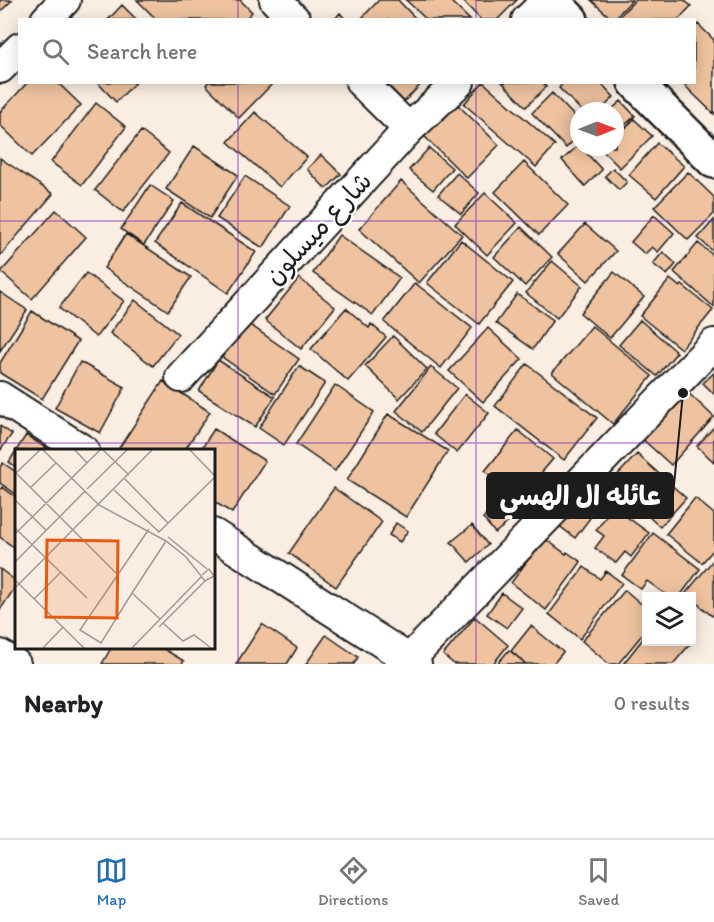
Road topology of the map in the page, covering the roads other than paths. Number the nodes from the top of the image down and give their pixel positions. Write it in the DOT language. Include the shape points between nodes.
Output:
graph roads {
  1 [pos="65,0"];
  2 [pos="275,0"];
  3 [pos="550,0"];
  4 [pos="48,18"];
  5 [pos="293,18"];
  6 [pos="529,18"];
  7 [pos="569,18"];
  8 [pos="18,50"];
  9 [pos="0,68"];
  10 [pos="363,84"];
  11 [pos="457,84"];
  12 [pos="637,84"];
  13 [pos="409,129"];
  14 [pos="714,161"];
  15 [pos="714,344"];
  16 [pos="181,377"];
  17 [pos="0,397"];
  18 [pos="81,449"];
  19 [pos="214,535"];
  20 [pos="0,655"];
  21 [pos="413,662"];
  22 [pos="15,664"];
  1 -- 4 [label="street"];
  2 -- 5 [label="street"];
  3 -- 6 [label="street"];
  3 -- 7 [label="street"];
  8 -- 9 [label="street"];
  10 -- 13 [label="street"];
  11 -- 13 [label="street, شارع ميسلون"];
  12 -- 14 [label="street"];
  13 -- 16 [label="street, شارع ميسلون"];
  15 -- 21 [label="street"];
  17 -- 18 [label="street"];
  19 -- 21 [label="street"];
  20 -- 22 [label="street"];
}
